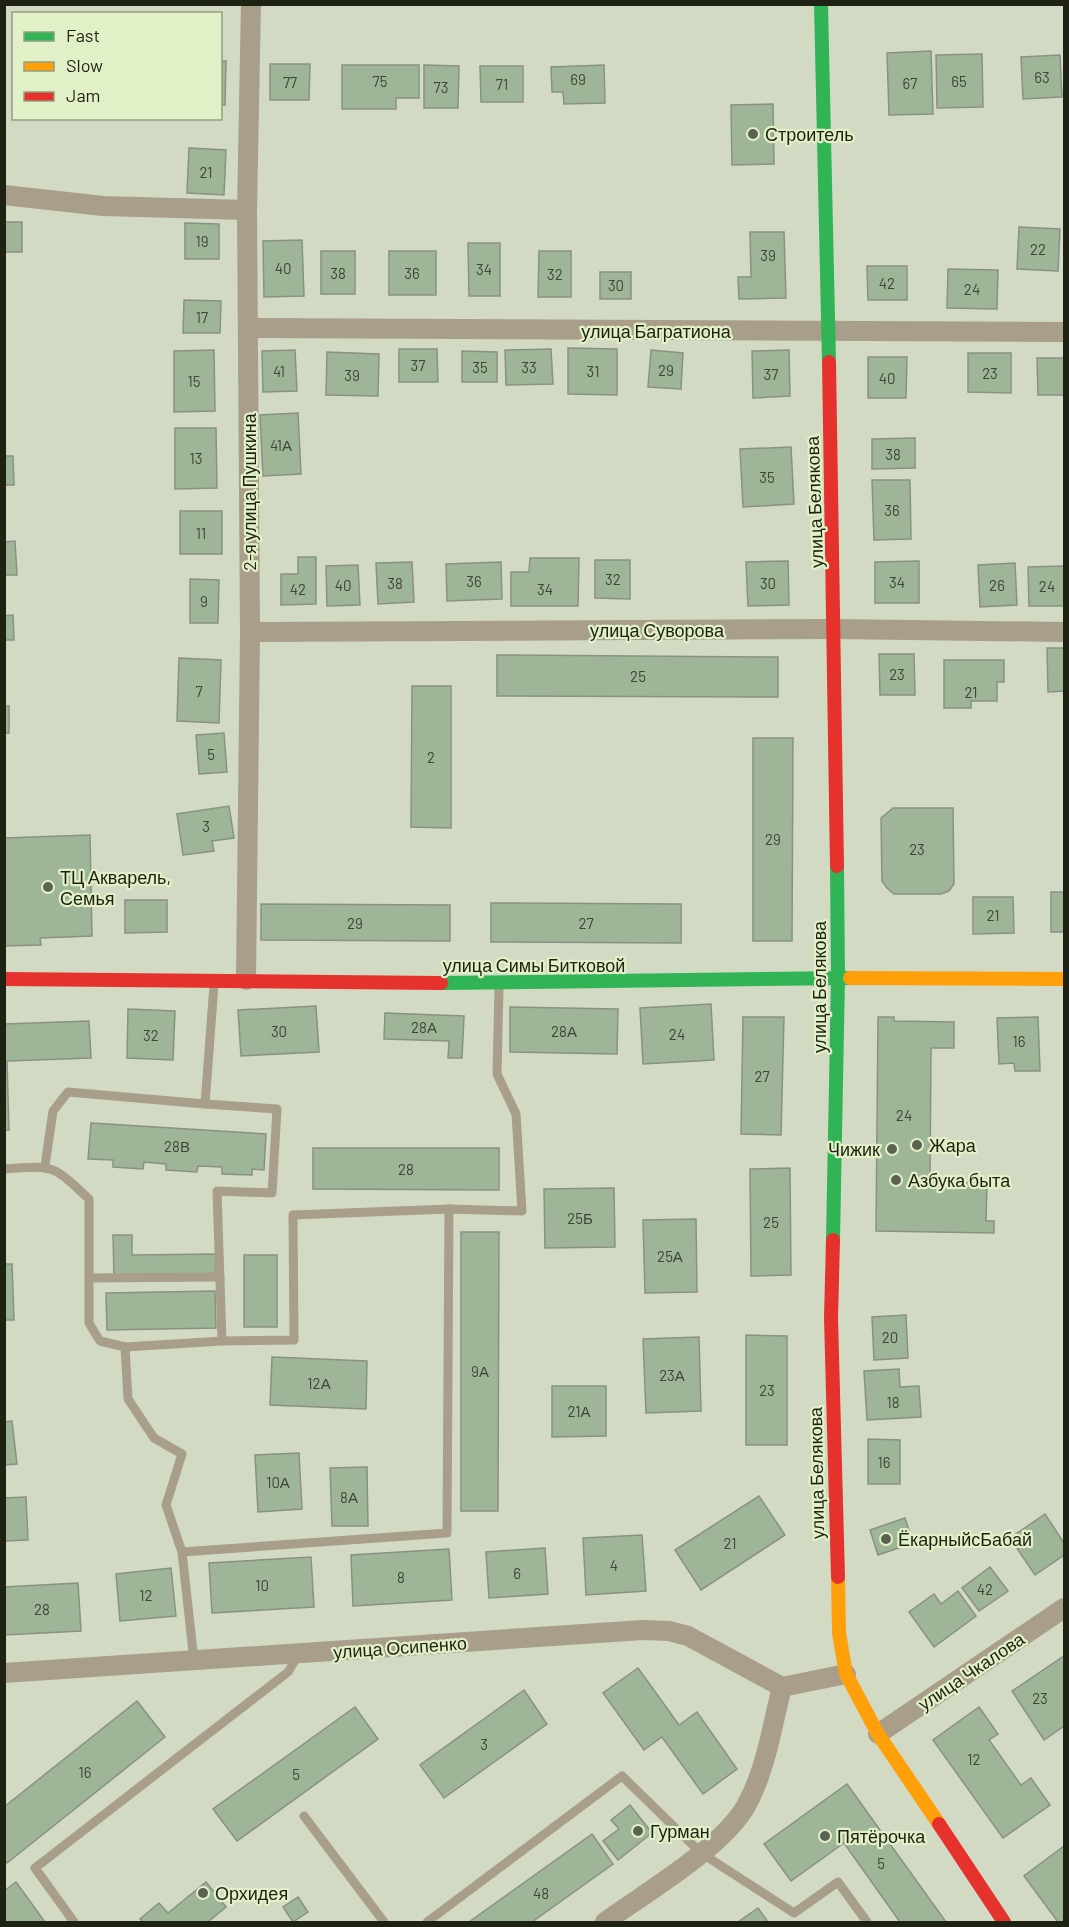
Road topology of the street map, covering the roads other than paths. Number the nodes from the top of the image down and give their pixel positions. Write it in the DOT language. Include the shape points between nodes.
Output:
graph roads {
  1 [pos="251,4"];
  2 [pos="821,4"];
  3 [pos="4,195"];
  4 [pos="247,210"];
  5 [pos="248,328"];
  6 [pos="826,332"];
  7 [pos="1065,332"];
  8 [pos="835,629"];
  9 [pos="250,632"];
  10 [pos="1065,632"];
  11 [pos="838,978"];
  12 [pos="4,979"];
  13 [pos="1065,979"];
  14 [pos="215,980"];
  15 [pos="246,980"];
  16 [pos="499,984"];
  17 [pos="205,1104"];
  18 [pos="45,1166"];
  19 [pos="4,1169"];
  20 [pos="449,1209"];
  21 [pos="220,1276"];
  22 [pos="89,1278"];
  23 [pos="222,1341"];
  24 [pos="125,1347"];
  25 [pos="182,1552"];
  26 [pos="1065,1608"];
  27 [pos="299,1654"];
  28 [pos="194,1661"];
  29 [pos="4,1673"];
  30 [pos="846,1674"];
  31 [pos="782,1687"];
  32 [pos="878,1734"];
  33 [pos="304,1816"];
  34 [pos="701,1853"];
  35 [pos="74,1923"];
  36 [pos="384,1923"];
  37 [pos="428,1923"];
  38 [pos="604,1923"];
  39 [pos="867,1923"];
  40 [pos="1005,1923"];
  1 -- 4 [label="street, 2-я улица Пушкина"];
  2 -- 6 [label="street, улица Белякова"];
  3 -- 4 [label="street" via="102,206"];
  4 -- 5 [label="street, 2-я улица Пушкина"];
  5 -- 6 [label="street, улица Багратиона"];
  5 -- 9 [label="street, 2-я улица Пушкина"];
  6 -- 7 [label="street, улица Багратиона"];
  6 -- 8 [label="street, улица Белякова"];
  8 -- 9 [label="street, улица Суворова"];
  8 -- 10 [label="street, улица Суворова"];
  8 -- 11 [label="street, улица Белякова"];
  9 -- 15 [label="street, 2-я улица Пушкина"];
  11 -- 13 [label="street, улица Симы Битковой"];
  11 -- 16 [label="street, улица Симы Битковой"];
  11 -- 30 [label="street, улица Белякова" via="831,1318 836,1563 839,1633"];
  12 -- 14 [label="street, улица Симы Битковой"];
  14 -- 15 [label="street, улица Симы Битковой"];
  14 -- 17 [label="lane"];
  15 -- 16 [label="street, улица Симы Битковой"];
  16 -- 20 [label="lane" via="497,1074 516,1114 522,1211"];
  17 -- 18 [label="lane" via="68,1092 53,1111"];
  17 -- 21 [label="lane" via="277,1109 272,1193 217,1191"];
  18 -- 19 [label="lane"];
  18 -- 22 [label="lane" via="63,1174 89,1199"];
  20 -- 23 [label="lane" via="293,1215 294,1340"];
  20 -- 25 [label="lane" via="447,1533"];
  21 -- 22 [label="lane"];
  21 -- 23 [label="lane"];
  22 -- 24 [label="lane" via="89,1323 100,1341"];
  23 -- 24 [label="lane"];
  24 -- 25 [label="lane" via="128,1399 154,1438 182,1454 166,1505"];
  25 -- 28 [label="lane"];
  26 -- 32 [label="street, улица Чкалова"];
  27 -- 28 [label="street, улица Осипенко"];
  27 -- 31 [label="street, улица Осипенко" via="669,1631 688,1636"];
  27 -- 35 [label="lane" via="288,1672 34,1868"];
  28 -- 29 [label="street, улица Осипенко"];
  30 -- 31 [label="street"];
  30 -- 32 [label="street, улица Белякова"];
  31 -- 34 [label="street" via="759,1776 745,1807"];
  32 -- 40 [label="street, улица Белякова"];
  33 -- 36 [label="lane"];
  34 -- 37 [label="lane" via="622,1776"];
  34 -- 38 [label="street"];
  34 -- 39 [label="lane" via="794,1913 838,1882"];
}
